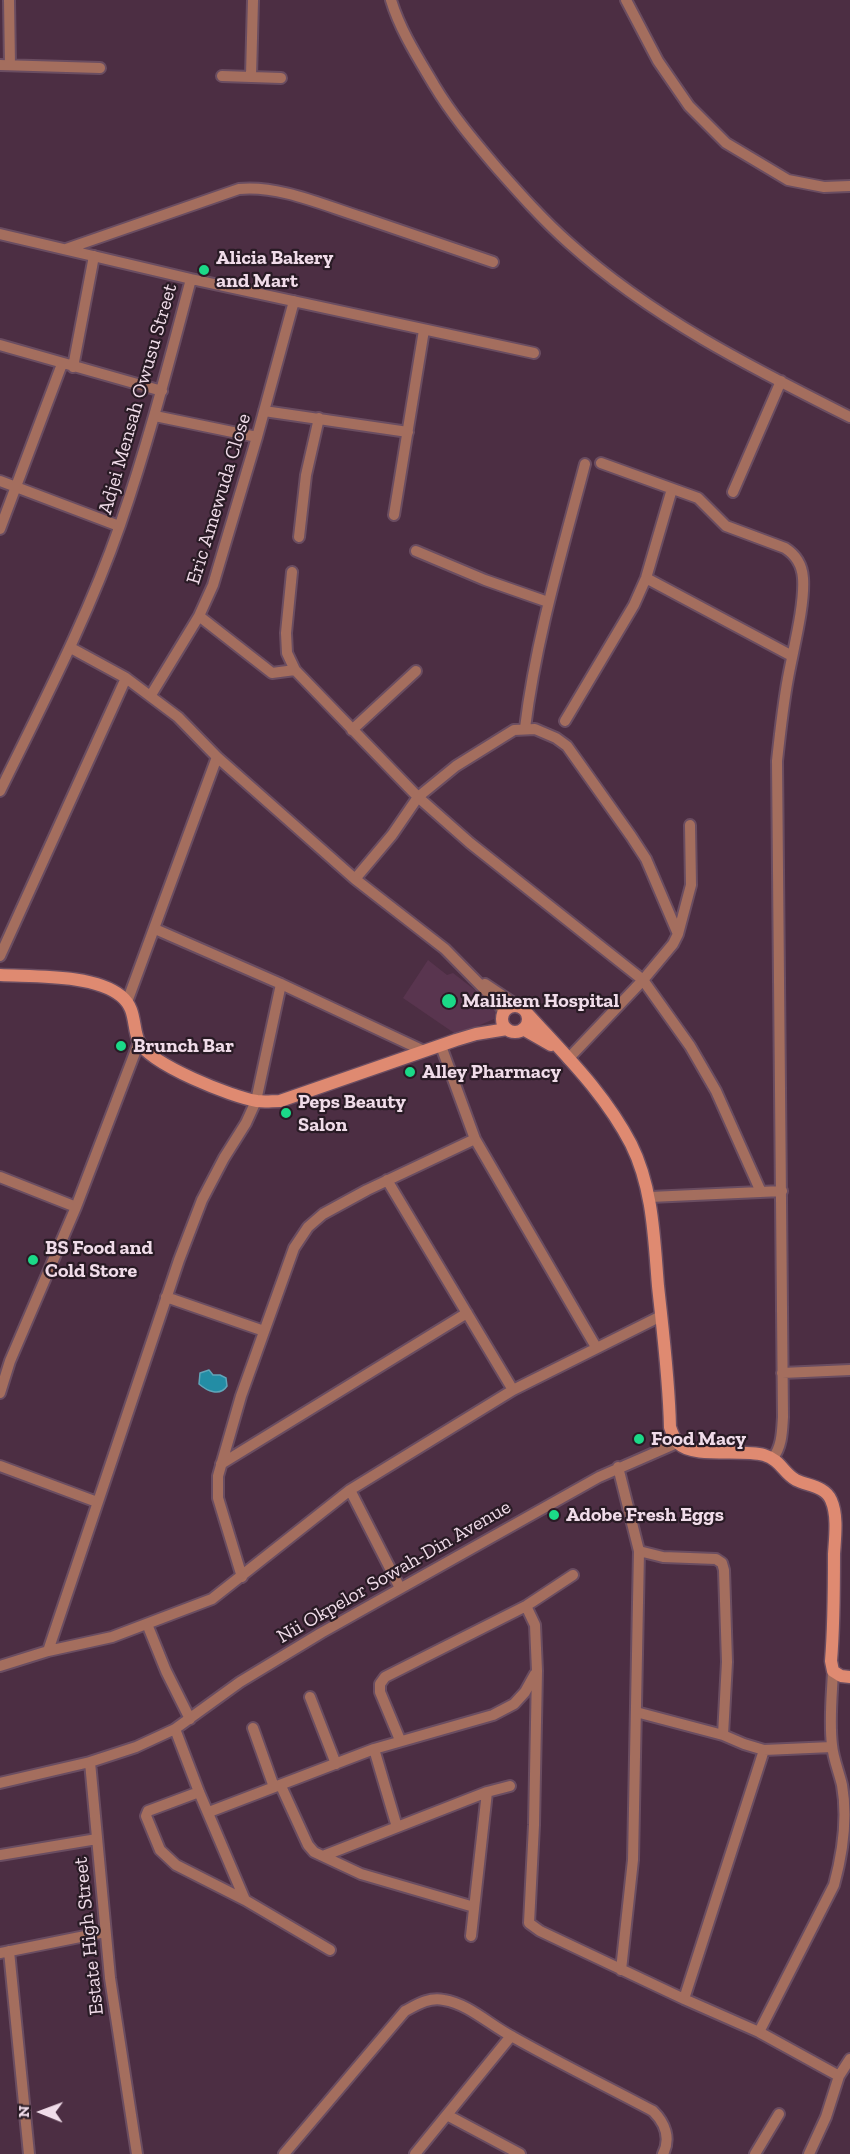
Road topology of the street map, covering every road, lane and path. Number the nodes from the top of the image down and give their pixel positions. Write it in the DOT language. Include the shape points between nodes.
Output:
graph roads {
  1 [pos="9,0"];
  2 [pos="253,0"];
  3 [pos="391,0"];
  4 [pos="626,0"];
  5 [pos="5,65"];
  6 [pos="100,68"];
  7 [pos="222,76"];
  8 [pos="251,76"];
  9 [pos="281,78"];
  10 [pos="850,186"];
  11 [pos="0,234"];
  12 [pos="66,249"];
  13 [pos="94,256"];
  14 [pos="493,262"];
  15 [pos="191,279"];
  16 [pos="294,301"];
  17 [pos="424,330"];
  18 [pos="0,345"];
  19 [pos="534,353"];
  20 [pos="68,365"];
  21 [pos="781,381"];
  22 [pos="162,391"];
  23 [pos="264,411"];
  24 [pos="155,416"];
  25 [pos="319,418"];
  26 [pos="850,418"];
  27 [pos="408,432"];
  28 [pos="257,436"];
  29 [pos="601,463"];
  30 [pos="585,464"];
  31 [pos="0,482"];
  32 [pos="17,487"];
  33 [pos="672,489"];
  34 [pos="734,492"];
  35 [pos="394,515"];
  36 [pos="119,526"];
  37 [pos="0,529"];
  38 [pos="299,537"];
  39 [pos="416,551"];
  40 [pos="292,572"];
  41 [pos="646,578"];
  42 [pos="548,602"];
  43 [pos="199,616"];
  44 [pos="70,648"];
  45 [pos="792,656"];
  46 [pos="295,670"];
  47 [pos="416,671"];
  48 [pos="126,678"];
  49 [pos="150,695"];
  50 [pos="565,721"];
  51 [pos="525,728"];
  52 [pos="352,730"];
  53 [pos="217,757"];
  54 [pos="0,791"];
  55 [pos="418,797"];
  56 [pos="690,825"];
  57 [pos="355,879"];
  58 [pos="155,928"];
  59 [pos="678,934"];
  60 [pos="0,956"];
  61 [pos="470,973"];
  62 [pos="0,975"];
  63 [pos="643,980"];
  64 [pos="281,984"];
  65 [pos="127,1002"];
  66 [pos="523,1010"];
  67 [pos="504,1020"];
  68 [pos="522,1029"];
  69 [pos="139,1042"];
  70 [pos="441,1046"];
  71 [pos="423,1051"];
  72 [pos="565,1055"];
  73 [pos="256,1101"];
  74 [pos="476,1139"];
  75 [pos="0,1178"];
  76 [pos="387,1180"];
  77 [pos="782,1191"];
  78 [pos="761,1192"];
  79 [pos="650,1197"];
  80 [pos="76,1207"];
  81 [pos="166,1297"];
  82 [pos="467,1313"];
  83 [pos="661,1316"];
  84 [pos="264,1331"];
  85 [pos="596,1347"];
  86 [pos="850,1370"];
  87 [pos="782,1372"];
  88 [pos="513,1390"];
  89 [pos="0,1394"];
  90 [pos="677,1443"];
  91 [pos="772,1458"];
  92 [pos="220,1464"];
  93 [pos="0,1466"];
  94 [pos="618,1467"];
  95 [pos="350,1490"];
  96 [pos="97,1502"];
  97 [pos="639,1551"];
  98 [pos="573,1575"];
  99 [pos="242,1577"];
  100 [pos="400,1588"];
  101 [pos="526,1606"];
  102 [pos="147,1624"];
  103 [pos="48,1651"];
  104 [pos="0,1666"];
  105 [pos="537,1671"];
  106 [pos="833,1671"];
  107 [pos="850,1677"];
  108 [pos="310,1697"];
  109 [pos="636,1712"];
  110 [pos="190,1719"];
  111 [pos="253,1728"];
  112 [pos="175,1729"];
  113 [pos="723,1735"];
  114 [pos="400,1740"];
  115 [pos="832,1747"];
  116 [pos="374,1749"];
  117 [pos="764,1750"];
  118 [pos="90,1762"];
  119 [pos="336,1764"];
  120 [pos="0,1783"];
  121 [pos="510,1786"];
  122 [pos="278,1787"];
  123 [pos="199,1792"];
  124 [pos="487,1792"];
  125 [pos="209,1812"];
  126 [pos="397,1827"];
  127 [pos="97,1839"];
  128 [pos="0,1855"];
  129 [pos="323,1856"];
  130 [pos="245,1900"];
  131 [pos="474,1907"];
  132 [pos="105,1932"];
  133 [pos="471,1936"];
  134 [pos="330,1950"];
  135 [pos="5,1952"];
  136 [pos="621,1970"];
  137 [pos="684,1999"];
  138 [pos="759,2032"];
  139 [pos="511,2036"];
  140 [pos="850,2059"];
  141 [pos="839,2076"];
  142 [pos="779,2114"];
  143 [pos="447,2115"];
  144 [pos="29,2154"];
  145 [pos="137,2154"];
  146 [pos="284,2154"];
  147 [pos="415,2154"];
  148 [pos="520,2154"];
  149 [pos="663,2154"];
  150 [pos="755,2154"];
  151 [pos="809,2154"];
  1 -- 5 [label="street"];
  2 -- 8 [label="street"];
  3 -- 21 [label="street" via="412,48 445,102 535,212 639,298"];
  4 -- 10 [label="street" via="658,61 689,106 726,143 788,180 824,187"];
  5 -- 6 [label="street"];
  7 -- 8 [label="street"];
  8 -- 9 [label="street"];
  11 -- 12 [label="street"];
  12 -- 13 [label="street"];
  12 -- 14 [label="street" via="239,189 256,188 331,208"];
  13 -- 15 [label="street"];
  13 -- 20 [label="street"];
  15 -- 16 [label="street"];
  15 -- 22 [label="street, Adjei Mensah Owusu Street"];
  16 -- 17 [label="street"];
  16 -- 23 [label="street, Eric Amewuda Close"];
  17 -- 19 [label="street"];
  17 -- 27 [label="street"];
  18 -- 20 [label="street"];
  20 -- 22 [label="street"];
  20 -- 32 [label="street"];
  21 -- 26 [label="street"];
  21 -- 34 [label="street"];
  22 -- 24 [label="street, Adjei Mensah Owusu Street"];
  23 -- 25 [label="street"];
  23 -- 28 [label="street, Eric Amewuda Close"];
  24 -- 28 [label="street"];
  24 -- 36 [label="street, Adjei Mensah Owusu Street"];
  25 -- 27 [label="street"];
  25 -- 38 [label="street" via="306,475"];
  27 -- 35 [label="street"];
  28 -- 43 [label="street, Eric Amewuda Close" via="213,585"];
  29 -- 33 [label="street"];
  30 -- 42 [label="street"];
  31 -- 32 [label="street"];
  32 -- 36 [label="street"];
  32 -- 37 [label="street"];
  33 -- 41 [label="street"];
  33 -- 45 [label="street" via="698,498 726,526 785,548 800,563 802,597"];
  36 -- 44 [label="street, Adjei Mensah Owusu Street"];
  39 -- 42 [label="street"];
  40 -- 46 [label="street" via="286,653"];
  41 -- 45 [label="street"];
  41 -- 50 [label="street"];
  42 -- 51 [label="street"];
  43 -- 46 [label="street" via="272,673"];
  43 -- 49 [label="street, Eric Amewuda Close"];
  44 -- 48 [label="street"];
  44 -- 54 [label="street, Adjei Mensah Owusu Street"];
  45 -- 77 [label="street" via="777,760"];
  46 -- 52 [label="street"];
  47 -- 52 [label="street"];
  48 -- 49 [label="street"];
  48 -- 60 [label="street"];
  49 -- 53 [label="street"];
  51 -- 55 [label="street" via="514,730 456,766"];
  51 -- 59 [label="street" via="556,738 567,746 646,859"];
  52 -- 55 [label="street"];
  53 -- 57 [label="street"];
  53 -- 58 [label="street"];
  55 -- 57 [label="street"];
  55 -- 63 [label="street"];
  56 -- 59 [label="street" via="691,885"];
  57 -- 61 [label="street" via="446,949"];
  58 -- 64 [label="street"];
  58 -- 65 [label="street"];
  59 -- 63 [label="street"];
  61 -- 66 [label="street"];
  61 -- 67 [label="street"];
  62 -- 65 [label="street" via="93,983 112,990"];
  63 -- 72 [label="street"];
  63 -- 78 [label="street" via="690,1046 716,1091"];
  64 -- 71 [label="street"];
  64 -- 73 [label="street"];
  65 -- 69 [label="street"];
  66 -- 67 [label="street" via="508,1008"];
  66 -- 68 [label="street" via="528,1019"];
  66 -- 72 [label="street"];
  67 -- 68 [label="street" via="515,1032"];
  67 -- 70 [label="street"];
  68 -- 72 [label="street"];
  69 -- 73 [label="street" via="170,1068"];
  69 -- 80 [label="street"];
  70 -- 71 [label="street"];
  70 -- 74 [label="street"];
  71 -- 73 [label="street" via="280,1101"];
  72 -- 79 [label="street" via="597,1089 616,1119 640,1164"];
  73 -- 81 [label="street" via="202,1200"];
  74 -- 76 [label="street"];
  74 -- 85 [label="street"];
  75 -- 80 [label="street"];
  76 -- 82 [label="street"];
  76 -- 84 [label="street" via="308,1227 294,1248"];
  77 -- 78 [label="street"];
  77 -- 87 [label="street"];
  78 -- 79 [label="street"];
  79 -- 83 [label="street"];
  80 -- 89 [label="street" via="10,1360"];
  81 -- 84 [label="street"];
  81 -- 96 [label="street"];
  82 -- 88 [label="street"];
  82 -- 92 [label="street"];
  83 -- 85 [label="street"];
  83 -- 90 [label="street" via="670,1428"];
  84 -- 92 [label="street"];
  85 -- 88 [label="street"];
  86 -- 87 [label="street"];
  87 -- 91 [label="street" via="781,1438 778,1452"];
  88 -- 95 [label="street"];
  90 -- 91 [label="street" via="693,1451 751,1453"];
  90 -- 94 [label="street, Nii Okpelor Sowah-Din Avenue"];
  91 -- 106 [label="street" via="796,1480 827,1493 834,1510"];
  92 -- 99 [label="street" via="218,1498"];
  93 -- 96 [label="street"];
  94 -- 97 [label="street"];
  94 -- 100 [label="street, Nii Okpelor Sowah-Din Avenue"];
  95 -- 99 [label="street"];
  95 -- 100 [label="street"];
  96 -- 103 [label="street"];
  97 -- 109 [label="street"];
  97 -- 113 [label="street" via="663,1557 716,1559 722,1563 727,1662"];
  98 -- 101 [label="street"];
  99 -- 102 [label="street" via="212,1599"];
  100 -- 110 [label="street, Nii Okpelor Sowah-Din Avenue" via="240,1682"];
  101 -- 105 [label="street" via="535,1626"];
  101 -- 114 [label="street" via="385,1677 380,1692"];
  102 -- 103 [label="street"];
  102 -- 110 [label="street"];
  103 -- 104 [label="street"];
  105 -- 114 [label="street" via="514,1704 493,1715"];
  105 -- 136 [label="street" via="529,1923"];
  106 -- 107 [label="street"];
  106 -- 115 [label="street"];
  108 -- 119 [label="street"];
  109 -- 113 [label="street"];
  109 -- 136 [label="street" via="633,1860"];
  110 -- 112 [label="street, Nii Okpelor Sowah-Din Avenue"];
  111 -- 122 [label="street"];
  112 -- 118 [label="street, Nii Okpelor Sowah-Din Avenue"];
  112 -- 123 [label="street"];
  113 -- 117 [label="street"];
  114 -- 116 [label="street"];
  115 -- 117 [label="street"];
  115 -- 138 [label="street" via="842,1786 846,1827 837,1877"];
  116 -- 119 [label="street"];
  116 -- 126 [label="street"];
  117 -- 137 [label="street"];
  118 -- 120 [label="street"];
  118 -- 127 [label="street, Estate High Street"];
  119 -- 122 [label="street"];
  121 -- 124 [label="street"];
  122 -- 125 [label="street"];
  122 -- 129 [label="street" via="308,1845"];
  123 -- 125 [label="street"];
  123 -- 130 [label="street" via="148,1811 147,1823 160,1850 176,1865"];
  124 -- 126 [label="street"];
  124 -- 131 [label="street"];
  125 -- 130 [label="street"];
  126 -- 129 [label="street"];
  127 -- 128 [label="street"];
  127 -- 132 [label="street, Estate High Street"];
  129 -- 131 [label="street" via="361,1874"];
  130 -- 134 [label="street"];
  131 -- 133 [label="street"];
  132 -- 135 [label="street"];
  132 -- 145 [label="street, Estate High Street"];
  135 -- 144 [label="street"];
  136 -- 137 [label="street"];
  137 -- 138 [label="street"];
  138 -- 141 [label="street"];
  139 -- 143 [label="street"];
  139 -- 146 [label="street" via="451,2002 432,1999 420,2003 405,2011"];
  139 -- 149 [label="street" via="653,2111 668,2137"];
  140 -- 141 [label="street"];
  141 -- 151 [label="street"];
  142 -- 150 [label="street"];
  143 -- 147 [label="street"];
  143 -- 148 [label="street"];
}
